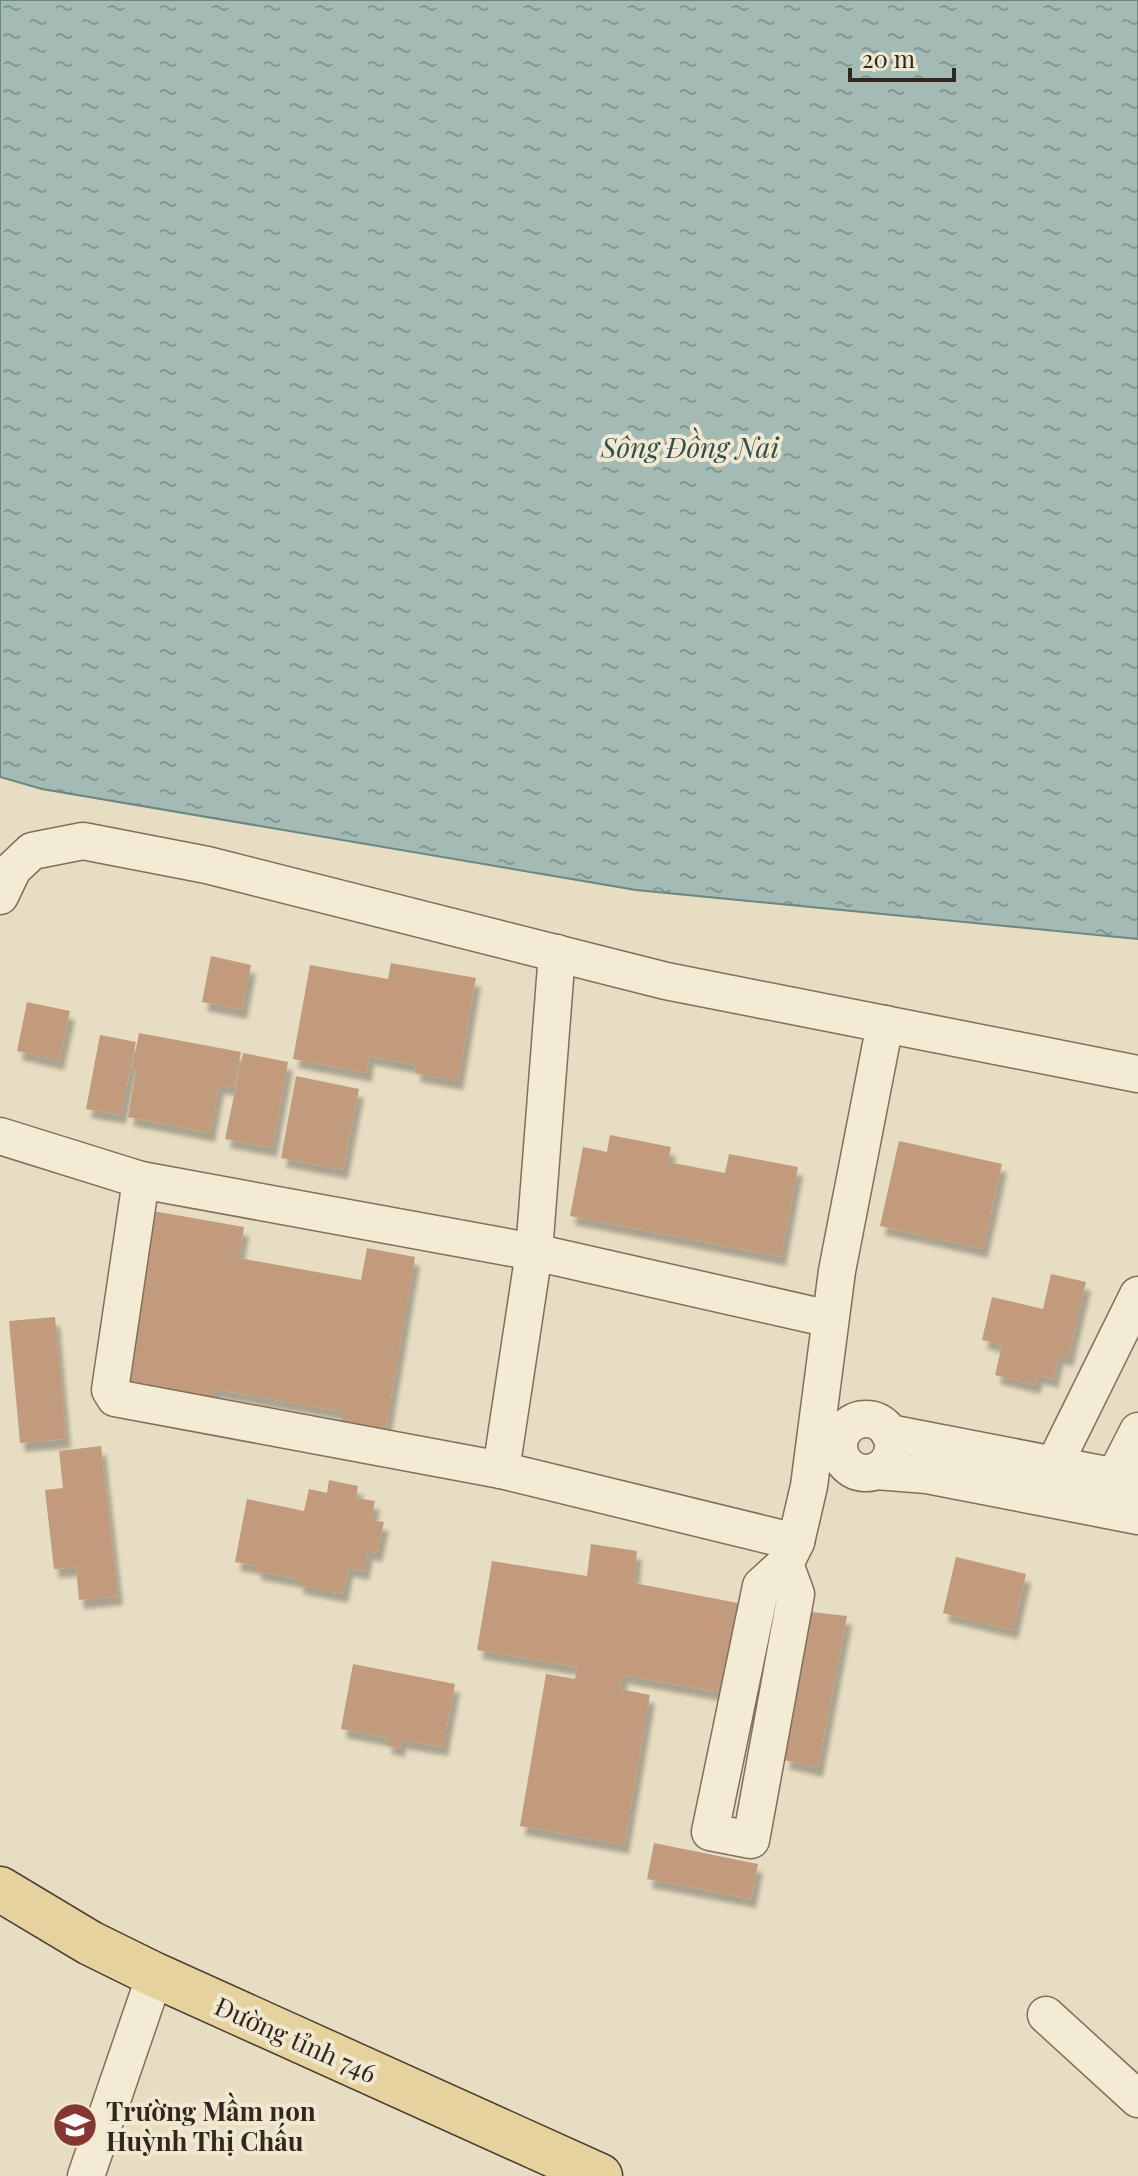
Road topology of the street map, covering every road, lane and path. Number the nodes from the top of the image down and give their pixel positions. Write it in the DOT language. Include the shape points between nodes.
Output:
graph roads {
  1 [pos="0,896"];
  2 [pos="557,953"];
  3 [pos="885,1024"];
  4 [pos="1138,1074"];
  5 [pos="0,1136"];
  6 [pos="141,1180"];
  7 [pos="534,1252"];
  8 [pos="1138,1295"];
  9 [pos="830,1319"];
  10 [pos="1138,1431"];
  11 [pos="889,1433"];
  12 [pos="827,1444"];
  13 [pos="1054,1465"];
  14 [pos="501,1470"];
  15 [pos="876,1471"];
  16 [pos="1128,1502"];
  17 [pos="790,1553"];
  18 [pos="1,1891"];
  19 [pos="155,1975"];
  20 [pos="1046,2015"];
  21 [pos="1138,2099"];
  22 [pos="86,2176"];
  23 [pos="600,2176"];
  1 -- 2 [label="street" via="13,869 32,851 83,841 207,865"];
  2 -- 3 [label="street" via="666,981"];
  2 -- 7 [label="street"];
  3 -- 4 [label="street"];
  3 -- 9 [label="street"];
  5 -- 6 [label="street"];
  6 -- 7 [label="street"];
  6 -- 14 [label="street" via="110,1390 115,1398"];
  7 -- 9 [label="street"];
  7 -- 14 [label="street"];
  8 -- 13 [label="street"];
  9 -- 12 [label="street"];
  10 -- 16 [label="street"];
  11 -- 12 [label="street" via="878,1422 863,1419"];
  11 -- 13 [label="street"];
  11 -- 15 [label="street" via="892,1455"];
  12 -- 15 [label="street" via="853,1469"];
  12 -- 17 [label="street"];
  13 -- 16 [label="street"];
  14 -- 17 [label="street"];
  15 -- 16 [label="street"];
  17 -- 17 [label="street" via="761,1586 710,1832 751,1840 796,1594"];
  18 -- 19 [label="main road, Đường tỉnh 746"];
  19 -- 22 [label="street"];
  19 -- 23 [label="main road, Đường tỉnh 746"];
  20 -- 21 [label="street"];
}
